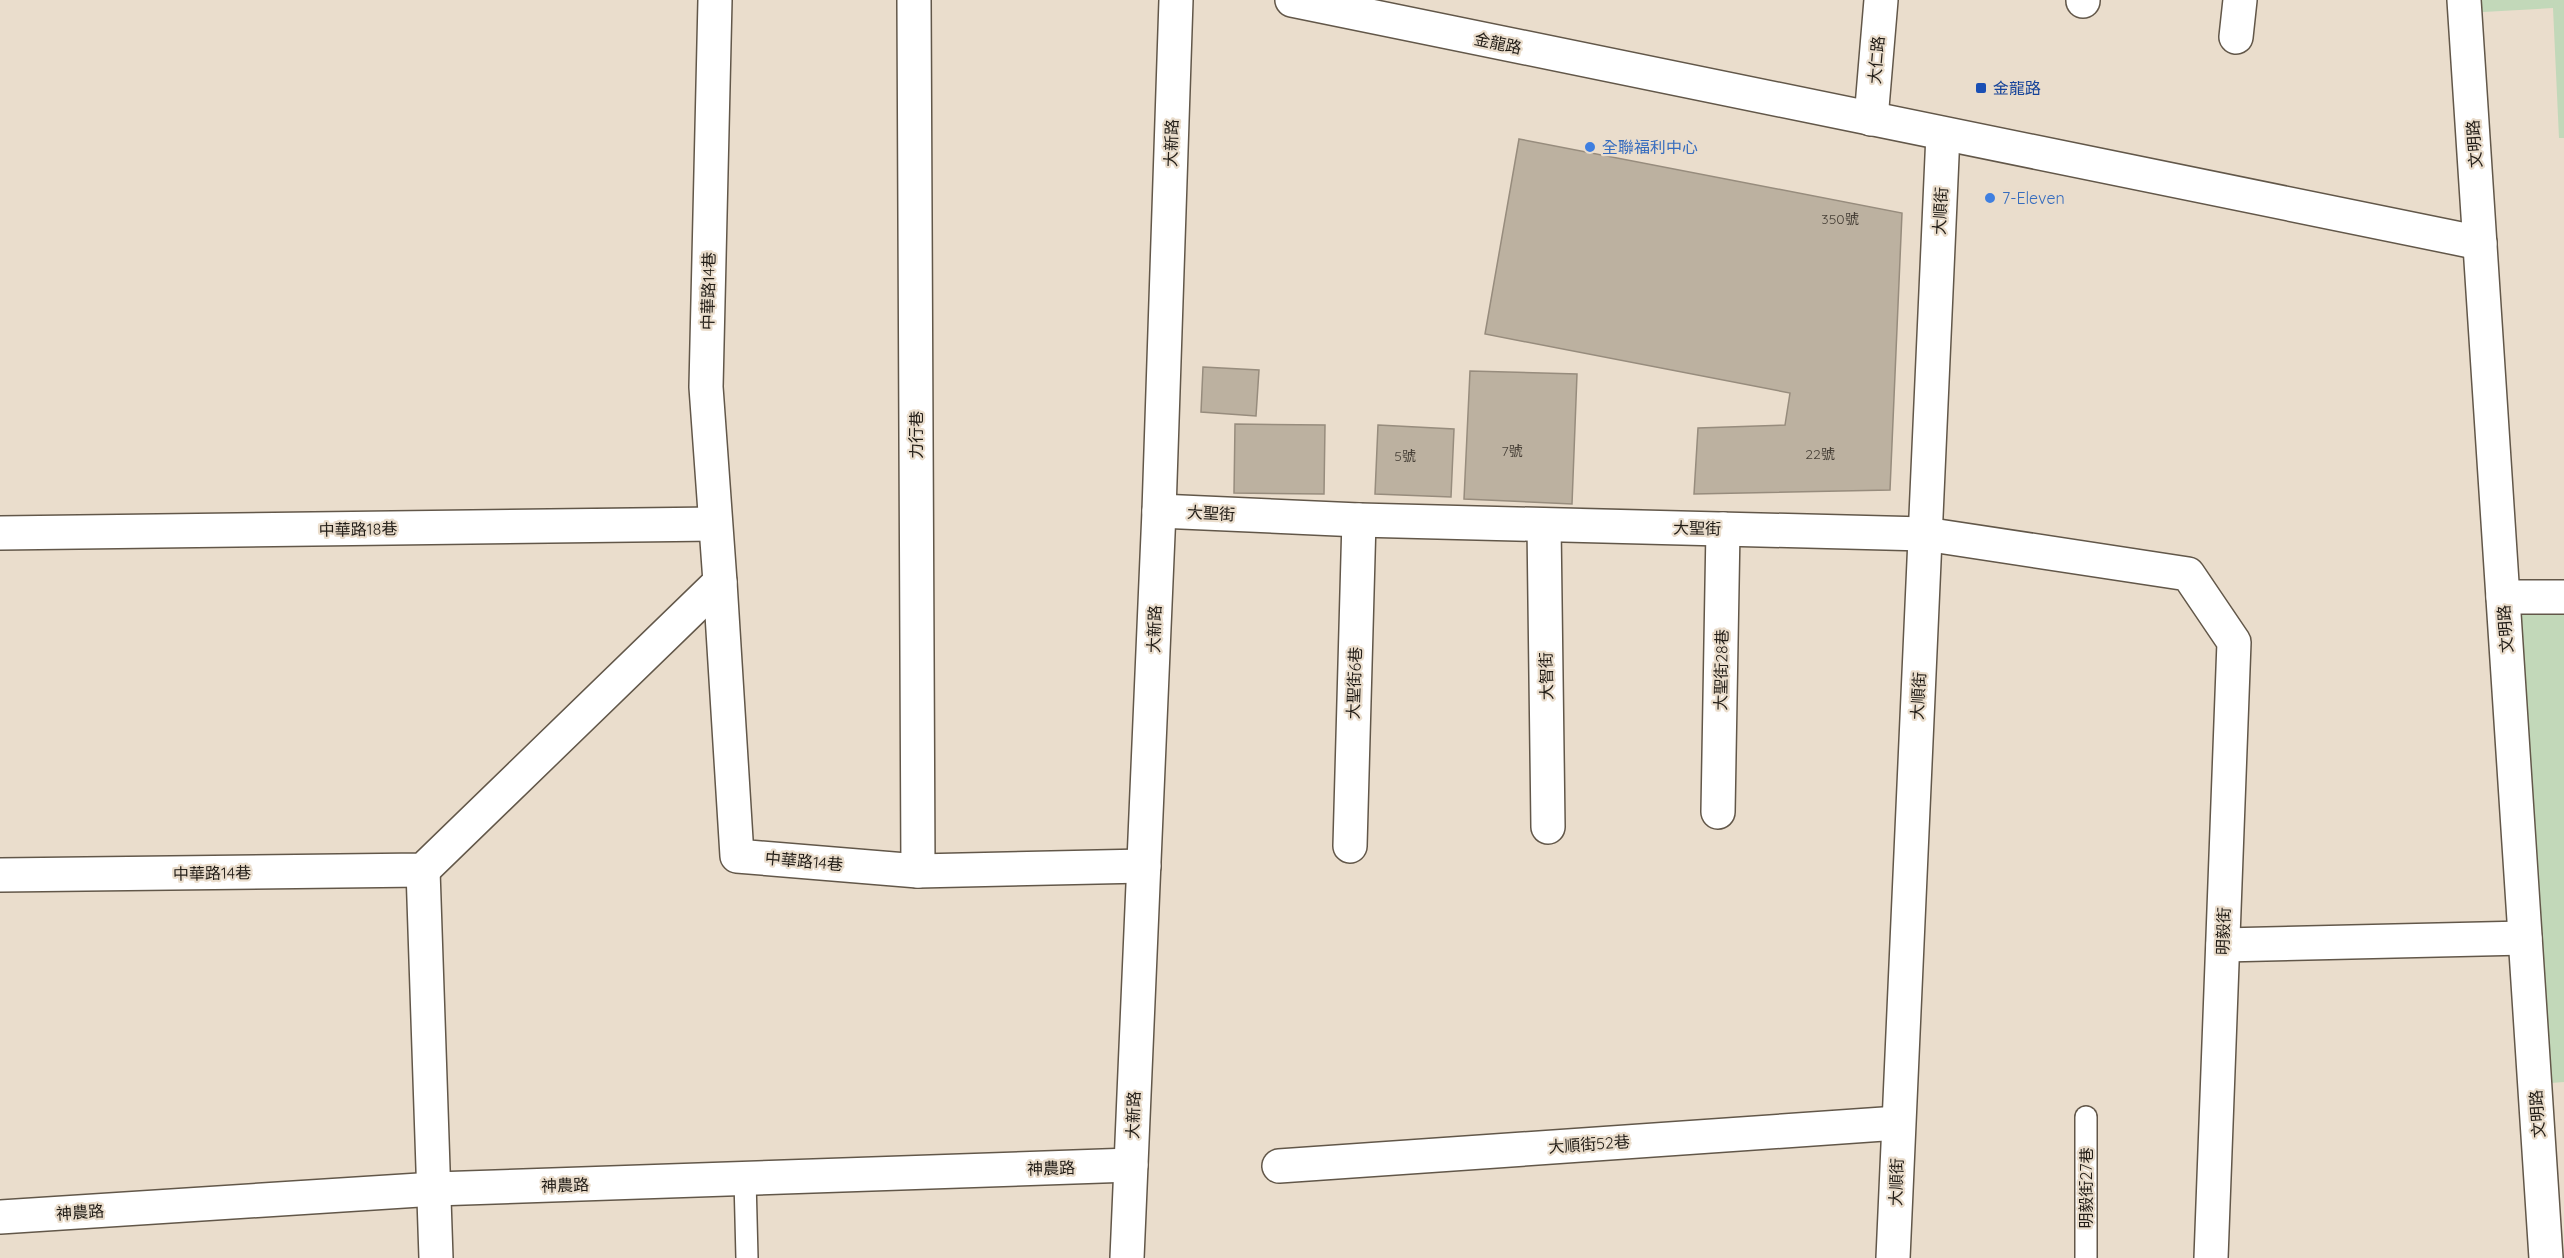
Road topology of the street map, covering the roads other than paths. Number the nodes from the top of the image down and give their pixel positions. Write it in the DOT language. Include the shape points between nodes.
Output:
graph roads {
  1 [pos="715,0"];
  2 [pos="914,0"];
  3 [pos="1176,0"];
  4 [pos="1293,0"];
  5 [pos="1881,0"];
  6 [pos="2240,0"];
  7 [pos="2464,0"];
  8 [pos="2236,37"];
  9 [pos="1871,119"];
  10 [pos="1943,134"];
  11 [pos="2480,243"];
  12 [pos="1159,511"];
  13 [pos="1359,520"];
  14 [pos="715,524"];
  15 [pos="1544,525"];
  16 [pos="1723,529"];
  17 [pos="0,533"];
  18 [pos="1925,534"];
  19 [pos="720,582"];
  20 [pos="2503,597"];
  21 [pos="2564,597"];
  22 [pos="2212,610"];
  23 [pos="1718,812"];
  24 [pos="1548,827"];
  25 [pos="1350,846"];
  26 [pos="1144,866"];
  27 [pos="423,870"];
  28 [pos="918,871"];
  29 [pos="0,875"];
  30 [pos="2525,938"];
  31 [pos="2223,945"];
  32 [pos="2550,1083"];
  33 [pos="2086,1117"];
  34 [pos="1898,1123"];
  35 [pos="1131,1165"];
  36 [pos="1279,1166"];
  37 [pos="745,1179"];
  38 [pos="435,1190"];
  39 [pos="0,1217"];
  40 [pos="436,1258"];
  41 [pos="747,1258"];
  42 [pos="1127,1258"];
  43 [pos="1893,1258"];
  44 [pos="2086,1258"];
  45 [pos="2211,1258"];
  46 [pos="2546,1258"];
  1 -- 14 [label="street, 中華路14巷" via="706,387"];
  2 -- 28 [label="street, 力行巷"];
  3 -- 12 [label="street, 大新路"];
  4 -- 9 [label="street, 金龍路"];
  5 -- 9 [label="street, 大仁路"];
  6 -- 8 [label="street"];
  7 -- 11 [label="street, 文明路"];
  9 -- 10 [label="street, 金龍路"];
  10 -- 11 [label="street, 金龍路"];
  10 -- 18 [label="street, 大順街"];
  11 -- 20 [label="street, 文明路"];
  12 -- 13 [label="street, 大聖街"];
  12 -- 26 [label="street, 大新路"];
  13 -- 15 [label="street, 大聖街"];
  13 -- 25 [label="street, 大聖街6巷"];
  14 -- 17 [label="street, 中華路18巷"];
  14 -- 19 [label="street, 中華路14巷"];
  15 -- 16 [label="street, 大聖街"];
  15 -- 24 [label="street, 大智街"];
  16 -- 18 [label="street, 大聖街"];
  16 -- 23 [label="street, 大聖街28巷"];
  18 -- 22 [label="street, 大聖街" via="2188,574"];
  18 -- 34 [label="street, 大順街"];
  19 -- 27 [label="street"];
  19 -- 28 [label="street, 中華路14巷" via="738,856"];
  20 -- 21 [label="street"];
  20 -- 30 [label="street, 文明路"];
  22 -- 31 [label="street, 明毅街" via="2234,642"];
  26 -- 28 [label="street, 中華路14巷"];
  26 -- 35 [label="street, 大新路"];
  27 -- 29 [label="street, 中華路14巷"];
  27 -- 38 [label="street"];
  30 -- 31 [label="street"];
  30 -- 32 [label="street, 文明路"];
  31 -- 45 [label="street, 明毅街"];
  32 -- 46 [label="street, 文明路"];
  33 -- 44 [label="lane, 明毅街27巷"];
  34 -- 36 [label="street, 大順街52巷"];
  34 -- 43 [label="street, 大順街"];
  35 -- 37 [label="street, 神農路"];
  35 -- 42 [label="street, 大新路"];
  37 -- 38 [label="street, 神農路"];
  37 -- 41 [label="lane"];
  38 -- 39 [label="street, 神農路"];
  38 -- 40 [label="street"];
}
